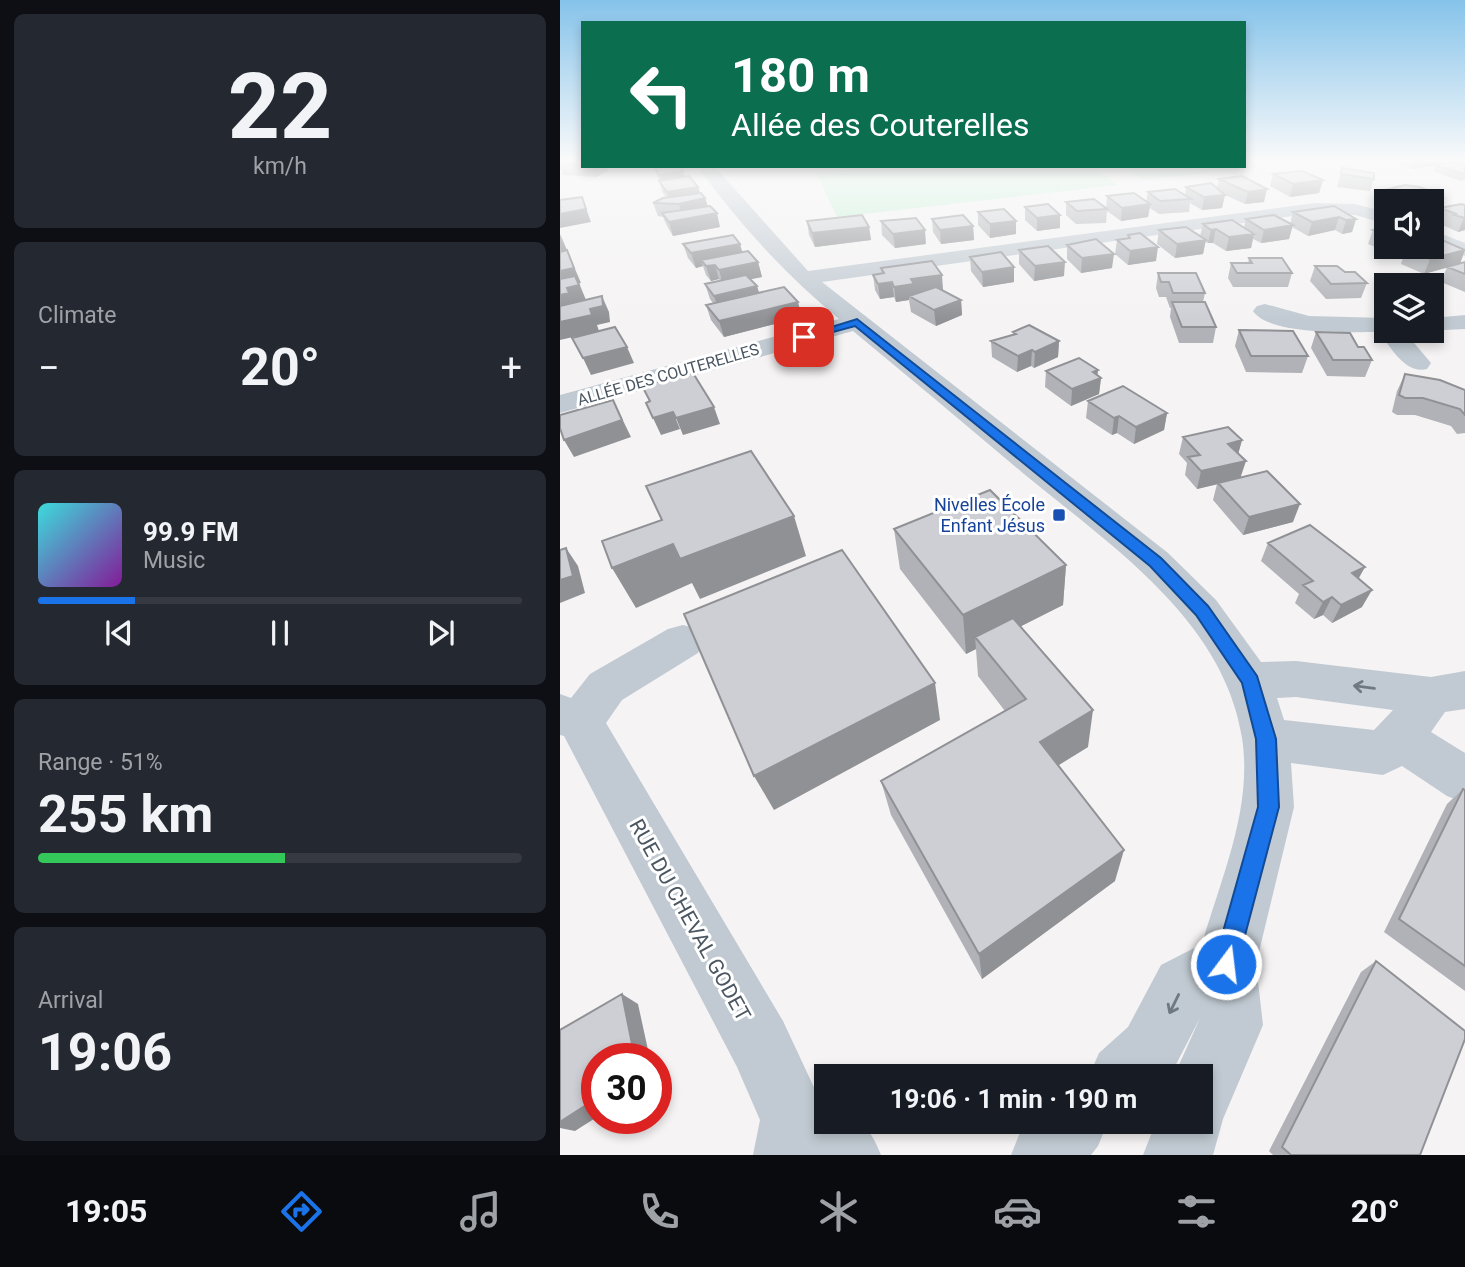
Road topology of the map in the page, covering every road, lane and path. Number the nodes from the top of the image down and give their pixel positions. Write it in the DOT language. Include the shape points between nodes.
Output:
graph roads {
  1 [pos="744,213"];
  2 [pos="1279,213"];
  3 [pos="1444,241"];
  4 [pos="1465,250"];
  5 [pos="803,278"];
  6 [pos="1265,311"];
  7 [pos="857,322"];
  8 [pos="1465,322"];
  9 [pos="1444,324"];
  10 [pos="1374,325"];
  11 [pos="1401,343"];
  12 [pos="1418,363"];
  13 [pos="560,404"];
  14 [pos="683,641"];
  15 [pos="1251,681"];
  16 [pos="1448,693"];
  17 [pos="570,718"];
  18 [pos="1399,738"];
  19 [pos="1266,739"];
  20 [pos="1465,780"];
  21 [pos="1226,964"];
  22 [pos="1135,1064"];
  23 [pos="1213,1067"];
  24 [pos="1064,1134"];
  25 [pos="1186,1134"];
  26 [pos="809,1143"];
  27 [pos="1046,1155"];
  28 [pos="1178,1155"];
  1 -- 5 [label="street"];
  2 -- 5 [label="street"];
  3 -- 4 [label="street"];
  5 -- 7 [label="street"];
  6 -- 10 [label="street" via="1282,320 1305,323"];
  7 -- 13 [label="street, ALLÉE DES COUTERELLES"];
  7 -- 15 [label="street" via="1155,562 1202,611"];
  8 -- 9 [label="street"];
  11 -- 12 [label="street"];
  14 -- 17 [label="street, RUE DU CHEVAL GODET" via="606,687"];
  16 -- 15 [label="street, one-way" via="1296,678"];
  15 -- 19 [label="street"];
  16 -- 18 [label="street"];
  17 -- 26 [label="street, RUE DU CHEVAL GODET" via="760,1044"];
  18 -- 19 [label="street" via="1383,753"];
  18 -- 20 [label="street"];
  19 -- 21 [label="street" via="1268,807"];
  21 -- 22 [label="street, one-way" via="1183,987 1151,1050"];
  21 -- 23 [label="street" via="1232,1025"];
  24 -- 27 [label="street"];
  25 -- 28 [label="street"];
}
